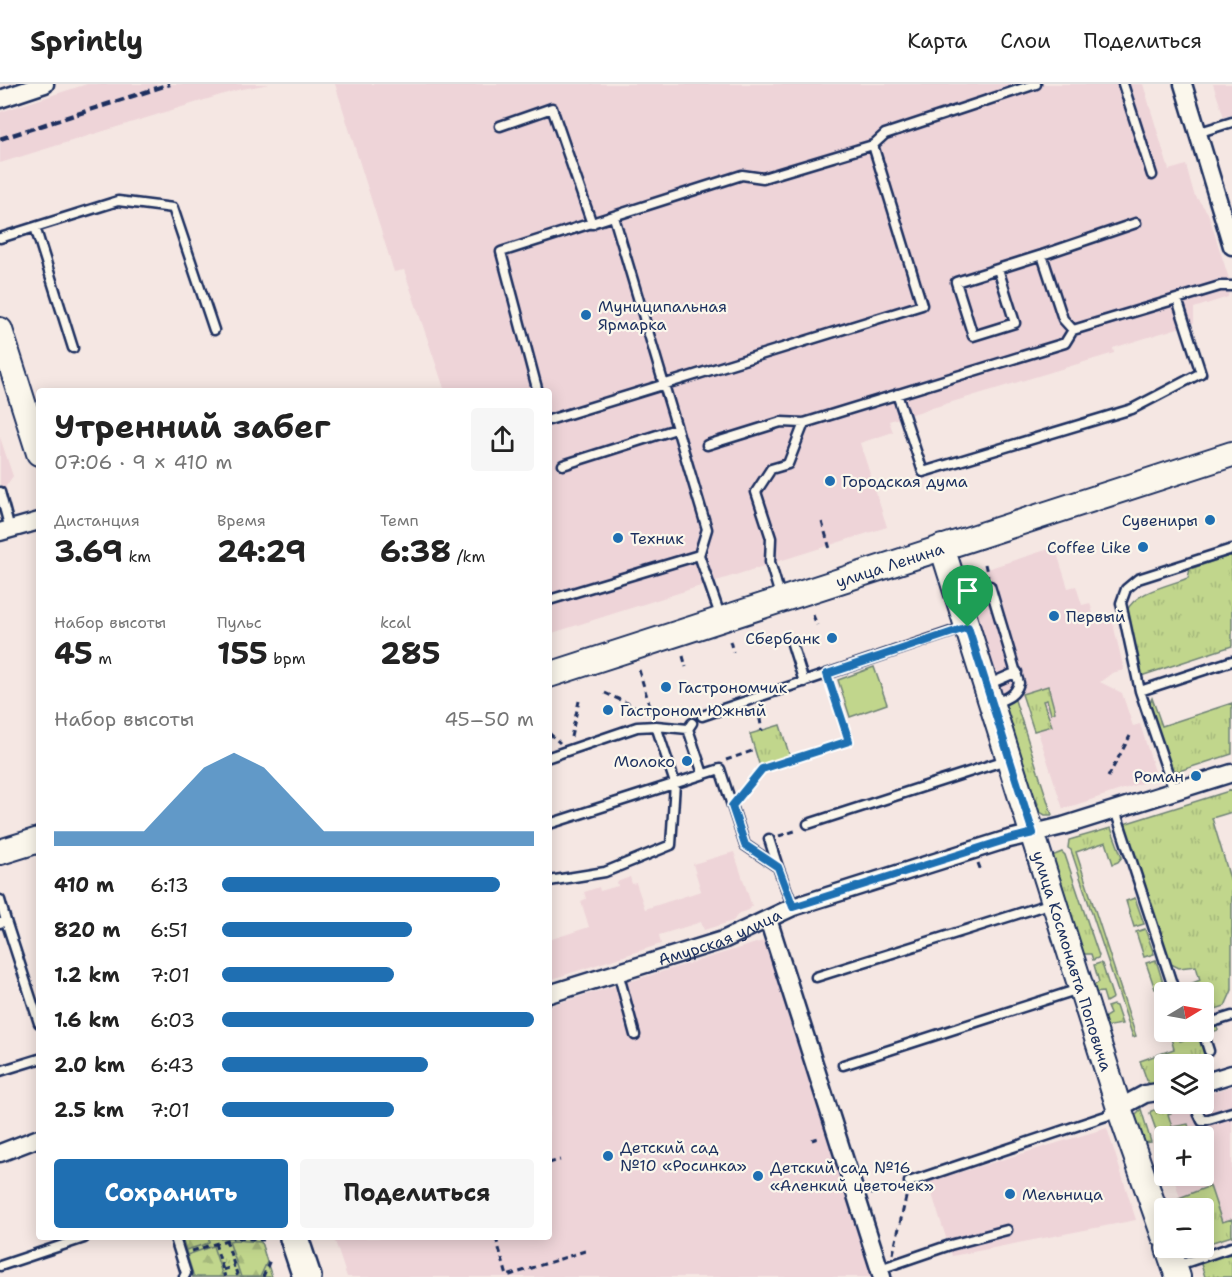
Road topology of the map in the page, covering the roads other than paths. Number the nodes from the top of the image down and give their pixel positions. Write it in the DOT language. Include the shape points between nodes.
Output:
graph roads {
  1 [pos="45,84"];
  2 [pos="1036,84"];
  3 [pos="1123,84"];
  4 [pos="1183,84"];
  5 [pos="0,99"];
  6 [pos="1232,122"];
  7 [pos="500,126"];
  8 [pos="1197,133"];
  9 [pos="873,145"];
  10 [pos="1152,175"];
  11 [pos="614,218"];
  12 [pos="1136,223"];
  13 [pos="592,225"];
  14 [pos="35,227"];
  15 [pos="0,238"];
  16 [pos="1232,246"];
  17 [pos="1042,255"];
  18 [pos="998,269"];
  19 [pos="1232,286"];
  20 [pos="1177,298"];
  21 [pos="0,330"];
  22 [pos="214,330"];
  23 [pos="1073,330"];
  24 [pos="73,348"];
  25 [pos="663,386"];
  26 [pos="537,388"];
  27 [pos="897,394"];
  28 [pos="552,419"];
  29 [pos="804,423"];
  30 [pos="676,429"];
  31 [pos="36,444"];
  32 [pos="707,445"];
  33 [pos="1232,454"];
  34 [pos="563,465"];
  35 [pos="0,492"];
  36 [pos="36,522"];
  37 [pos="5,531"];
  38 [pos="942,547"];
  39 [pos="1232,549"];
  40 [pos="699,555"];
  41 [pos="990,586"];
  42 [pos="552,599"];
  43 [pos="781,599"];
  44 [pos="721,619"];
  45 [pos="968,627"];
  46 [pos="792,644"];
  47 [pos="1232,661"];
  48 [pos="1017,672"];
  49 [pos="552,674"];
  50 [pos="804,682"];
  51 [pos="1140,691"];
  52 [pos="989,695"];
  53 [pos="702,716"];
  54 [pos="656,726"];
  55 [pos="552,756"];
  56 [pos="1010,759"];
  57 [pos="1232,773"];
  58 [pos="704,774"];
  59 [pos="675,783"];
  60 [pos="1174,791"];
  61 [pos="1115,810"];
  62 [pos="552,823"];
  63 [pos="808,824"];
  64 [pos="1033,833"];
  65 [pos="769,839"];
  66 [pos="36,841"];
  67 [pos="0,852"];
  68 [pos="778,867"];
  69 [pos="552,881"];
  70 [pos="0,900"];
  71 [pos="1055,902"];
  72 [pos="793,907"];
  73 [pos="768,919"];
  74 [pos="3,922"];
  75 [pos="618,972"];
  76 [pos="816,977"];
  77 [pos="1171,982"];
  78 [pos="1083,988"];
  79 [pos="552,993"];
  80 [pos="36,1004"];
  81 [pos="1232,1016"];
  82 [pos="1214,1022"];
  83 [pos="635,1035"];
  84 [pos="1206,1042"];
  85 [pos="1209,1051"];
  86 [pos="36,1060"];
  87 [pos="843,1065"];
  88 [pos="0,1071"];
  89 [pos="1232,1074"];
  90 [pos="1214,1080"];
  91 [pos="1154,1093"];
  92 [pos="1119,1108"];
  93 [pos="1232,1112"];
  94 [pos="1199,1114"];
  95 [pos="36,1139"];
  96 [pos="0,1154"];
  97 [pos="909,1182"];
  98 [pos="1154,1208"];
  99 [pos="1007,1230"];
  100 [pos="78,1240"];
  101 [pos="176,1240"];
  102 [pos="295,1240"];
  103 [pos="1232,1247"];
  104 [pos="1174,1264"];
  105 [pos="0,1266"];
  106 [pos="884,1271"];
  107 [pos="184,1277"];
  108 [pos="307,1277"];
  1 -- 5 [label="street"];
  2 -- 9 [label="lane" via="885,134"];
  3 -- 10 [label="lane"];
  4 -- 8 [label="street"];
  6 -- 8 [label="lane"];
  7 -- 13 [label="lane" via="552,108"];
  8 -- 16 [label="street"];
  9 -- 11 [label="lane" via="763,178 742,175"];
  9 -- 25 [label="lane" via="922,305"];
  11 -- 13 [label="lane"];
  11 -- 25 [label="lane"];
  12 -- 17 [label="lane"];
  13 -- 26 [label="lane" via="501,252"];
  14 -- 15 [label="lane"];
  14 -- 22 [label="lane" via="118,201 173,208"];
  14 -- 24 [label="lane"];
  17 -- 18 [label="lane"];
  17 -- 23 [label="lane" via="1063,319"];
  18 -- 18 [label="lane" via="956,282 973,336 1015,323"];
  19 -- 20 [label="lane"];
  20 -- 23 [label="lane"];
  20 -- 27 [label="lane" via="1201,373 1132,409 923,472"];
  21 -- 31 [label="main road"];
  23 -- 27 [label="lane" via="1065,343"];
  25 -- 28 [label="lane"];
  25 -- 30 [label="lane"];
  27 -- 29 [label="lane"];
  29 -- 32 [label="lane" via="781,422"];
  29 -- 43 [label="lane" via="788,464 771,469 756,492 771,538 770,562"];
  30 -- 34 [label="lane"];
  30 -- 40 [label="lane" via="707,529"];
  33 -- 38 [label="main road, улица Ленина"];
  35 -- 37 [label="lane"];
  36 -- 37 [label="street"];
  38 -- 43 [label="main road, улица Ленина"];
  38 -- 45 [label="main road, улица Космонавта Поповича"];
  39 -- 51 [label="lane" via="1138,579 1126,589 1121,603"];
  40 -- 42 [label="lane"];
  40 -- 44 [label="lane"];
  41 -- 48 [label="lane"];
  43 -- 44 [label="main road, улица Ленина"];
  44 -- 49 [label="main road, улица Ленина"];
  45 -- 50 [label="lane"];
  45 -- 52 [label="main road, улица Космонавта Поповича"];
  46 -- 50 [label="lane"];
  47 -- 51 [label="lane"];
  48 -- 52 [label="lane"];
  48 -- 52 [label="lane" via="1019,682 1012,696"];
  50 -- 53 [label="lane"];
  51 -- 60 [label="lane"];
  52 -- 56 [label="main road, улица Космонавта Поповича"];
  54 -- 55 [label="lane" via="637,727"];
  54 -- 58 [label="lane" via="690,726"];
  54 -- 59 [label="lane"];
  56 -- 63 [label="lane"];
  56 -- 64 [label="main road, улица Космонавта Поповича"];
  57 -- 60 [label="street, Амурская улица"];
  58 -- 59 [label="lane"];
  58 -- 68 [label="lane" via="720,769 745,845"];
  59 -- 62 [label="lane"];
  59 -- 69 [label="lane" via="671,845 605,872"];
  60 -- 61 [label="street, Амурская улица"];
  61 -- 64 [label="street, Амурская улица"];
  61 -- 77 [label="lane"];
  64 -- 71 [label="main road, улица Космонавта Поповича"];
  64 -- 72 [label="street, Амурская улица"];
  65 -- 68 [label="lane"];
  66 -- 67 [label="main road"];
  68 -- 72 [label="lane"];
  70 -- 74 [label="lane"];
  71 -- 76 [label="lane"];
  71 -- 78 [label="main road, улица Космонавта Поповича"];
  72 -- 73 [label="street, Амурская улица"];
  73 -- 75 [label="street, Амурская улица" via="723,940"];
  73 -- 106 [label="street"];
  74 -- 80 [label="lane"];
  75 -- 79 [label="street, Амурская улица"];
  75 -- 83 [label="lane"];
  78 -- 87 [label="lane"];
  78 -- 92 [label="main road, улица Космонавта Поповича"];
  81 -- 82 [label="lane"];
  84 -- 85 [label="lane"];
  86 -- 88 [label="lane"];
  89 -- 90 [label="street"];
  91 -- 92 [label="street"];
  92 -- 97 [label="lane" via="1106,1116"];
  92 -- 98 [label="main road, улица Космонавта Поповича"];
  93 -- 94 [label="lane" via="1202,1121"];
  95 -- 96 [label="street"];
  99 -- 106 [label="lane" via="950,1245"];
  100 -- 105 [label="lane"];
  101 -- 107 [label="lane"];
  102 -- 108 [label="main road"];
  103 -- 104 [label="lane"];
}
